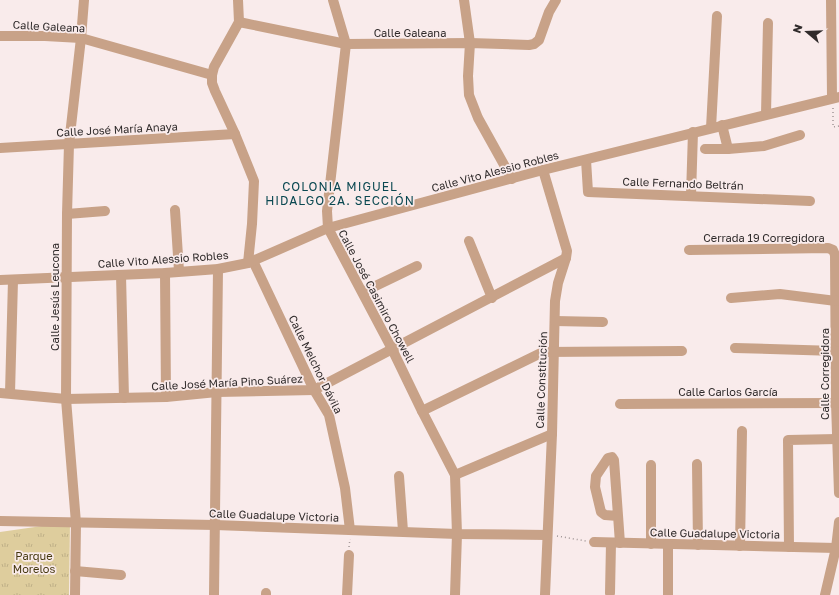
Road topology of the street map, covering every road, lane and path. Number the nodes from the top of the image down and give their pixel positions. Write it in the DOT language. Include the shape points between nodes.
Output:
graph roads {
  1 [pos="84,0"];
  2 [pos="238,0"];
  3 [pos="333,0"];
  4 [pos="464,0"];
  5 [pos="556,0"];
  6 [pos="831,0"];
  7 [pos="717,16"];
  8 [pos="835,20"];
  9 [pos="239,22"];
  10 [pos="768,23"];
  11 [pos="0,36"];
  12 [pos="81,38"];
  13 [pos="470,43"];
  14 [pos="346,44"];
  15 [pos="212,74"];
  16 [pos="836,79"];
  17 [pos="836,97"];
  18 [pos="766,114"];
  19 [pos="722,125"];
  20 [pos="839,126"];
  21 [pos="711,128"];
  22 [pos="693,132"];
  23 [pos="235,134"];
  24 [pos="800,135"];
  25 [pos="70,144"];
  26 [pos="0,148"];
  27 [pos="705,149"];
  28 [pos="728,149"];
  29 [pos="586,160"];
  30 [pos="543,170"];
  31 [pos="512,179"];
  32 [pos="691,196"];
  33 [pos="810,201"];
  34 [pos="175,210"];
  35 [pos="105,212"];
  36 [pos="67,214"];
  37 [pos="328,228"];
  38 [pos="469,241"];
  39 [pos="689,250"];
  40 [pos="835,255"];
  41 [pos="566,258"];
  42 [pos="251,262"];
  43 [pos="417,266"];
  44 [pos="218,268"];
  45 [pos="837,270"];
  46 [pos="179,271"];
  47 [pos="164,273"];
  48 [pos="121,275"];
  49 [pos="66,278"];
  50 [pos="0,280"];
  51 [pos="13,280"];
  52 [pos="363,292"];
  53 [pos="492,298"];
  54 [pos="731,298"];
  55 [pos="836,300"];
  56 [pos="555,321"];
  57 [pos="603,322"];
  58 [pos="838,331"];
  59 [pos="735,348"];
  60 [pos="392,349"];
  61 [pos="682,351"];
  62 [pos="836,351"];
  63 [pos="554,352"];
  64 [pos="837,382"];
  65 [pos="314,390"];
  66 [pos="217,392"];
  67 [pos="5,393"];
  68 [pos="166,396"];
  69 [pos="124,398"];
  70 [pos="66,399"];
  71 [pos="836,403"];
  72 [pos="620,404"];
  73 [pos="422,411"];
  74 [pos="742,431"];
  75 [pos="838,433"];
  76 [pos="552,434"];
  77 [pos="697,464"];
  78 [pos="651,465"];
  79 [pos="839,470"];
  80 [pos="455,475"];
  81 [pos="399,476"];
  82 [pos="839,493"];
  83 [pos="618,516"];
  84 [pos="0,521"];
  85 [pos="839,522"];
  86 [pos="76,523"];
  87 [pos="215,525"];
  88 [pos="350,530"];
  89 [pos="403,532"];
  90 [pos="457,534"];
  91 [pos="547,535"];
  92 [pos="594,542"];
  93 [pos="615,543"];
  94 [pos="651,544"];
  95 [pos="668,544"];
  96 [pos="698,545"];
  97 [pos="740,546"];
  98 [pos="789,547"];
  99 [pos="836,548"];
  100 [pos="349,555"];
  101 [pos="75,570"];
  102 [pos="834,573"];
  103 [pos="121,575"];
  104 [pos="610,592"];
  105 [pos="75,595"];
  106 [pos="214,595"];
  107 [pos="348,595"];
  108 [pos="455,595"];
  109 [pos="545,595"];
  110 [pos="668,595"];
  111 [pos="825,595"];
  1 -- 12 [label="street, Calle Jesús Leucona"];
  2 -- 9 [label="street"];
  3 -- 14 [label="street, Calle José Casimiro Chowell"];
  4 -- 13 [label="street"];
  5 -- 13 [label="street, Calle Galeana" via="539,40 534,44"];
  6 -- 8 [label="street"];
  7 -- 21 [label="street"];
  8 -- 16 [label="street"];
  9 -- 14 [label="street, Calle Galeana"];
  9 -- 15 [label="street" via="218,58"];
  10 -- 18 [label="street"];
  11 -- 12 [label="street, Calle Galeana"];
  12 -- 15 [label="street, Calle Galeana"];
  12 -- 25 [label="street, Calle Jesús Leucona"];
  13 -- 14 [label="street, Calle Galeana"];
  13 -- 31 [label="street" via="469,95 478,118"];
  14 -- 37 [label="street, Calle José Casimiro Chowell" via="327,212"];
  15 -- 23 [label="street" via="212,83"];
  16 -- 17 [label="street"];
  17 -- 18 [label="street, Calle Vito Alessio Robles"];
  17 -- 20 [label="path" via="833,127"];
  18 -- 19 [label="street, Calle Vito Alessio Robles"];
  19 -- 21 [label="street, Calle Vito Alessio Robles"];
  19 -- 28 [label="street"];
  21 -- 22 [label="street, Calle Vito Alessio Robles"];
  22 -- 29 [label="street, Calle Vito Alessio Robles"];
  22 -- 32 [label="street"];
  23 -- 25 [label="street, Calle José María Anaya"];
  23 -- 42 [label="street" via="254,181"];
  24 -- 28 [label="street" via="764,146"];
  25 -- 26 [label="street, Calle José María Anaya"];
  25 -- 36 [label="street, Calle Jesús Leucona"];
  27 -- 28 [label="street"];
  29 -- 30 [label="street, Calle Vito Alessio Robles"];
  29 -- 32 [label="street, Calle Fernando Beltrán" via="588,192"];
  30 -- 31 [label="street, Calle Vito Alessio Robles"];
  30 -- 41 [label="street, Calle Constitución" via="567,251"];
  31 -- 37 [label="street, Calle Vito Alessio Robles"];
  32 -- 33 [label="street, Calle Fernando Beltrán"];
  34 -- 46 [label="street"];
  35 -- 36 [label="street"];
  36 -- 49 [label="street, Calle Jesús Leucona"];
  37 -- 42 [label="street, Calle Vito Alessio Robles"];
  37 -- 52 [label="street, Calle José Casimiro Chowell"];
  38 -- 53 [label="street"];
  39 -- 40 [label="street, Cerrada 19 Corregidora" via="828,248 833,250"];
  40 -- 45 [label="street, Calle Corregidora"];
  41 -- 53 [label="street, Calle José María Pino Suárez"];
  41 -- 56 [label="street, Calle Constitución" via="558,283"];
  42 -- 44 [label="street, Calle Vito Alessio Robles"];
  42 -- 65 [label="street, Calle Melchor Dávila"];
  43 -- 52 [label="street"];
  44 -- 46 [label="street, Calle Vito Alessio Robles"];
  44 -- 66 [label="street"];
  45 -- 55 [label="street, Calle Corregidora"];
  46 -- 47 [label="street, Calle Vito Alessio Robles"];
  47 -- 48 [label="street, Calle Vito Alessio Robles"];
  47 -- 68 [label="street"];
  48 -- 49 [label="street, Calle Vito Alessio Robles"];
  48 -- 69 [label="street"];
  49 -- 51 [label="street, Calle Vito Alessio Robles"];
  49 -- 70 [label="street, Calle Jesús Leucona"];
  50 -- 51 [label="street, Calle Vito Alessio Robles"];
  51 -- 67 [label="street"];
  52 -- 60 [label="street, Calle José Casimiro Chowell"];
  53 -- 60 [label="street, Calle José María Pino Suárez"];
  54 -- 55 [label="street" via="780,294"];
  55 -- 58 [label="street, Calle Corregidora"];
  56 -- 57 [label="street"];
  56 -- 63 [label="street, Calle Constitución"];
  58 -- 62 [label="street, Calle Corregidora"];
  59 -- 62 [label="street"];
  60 -- 65 [label="street, Calle José María Pino Suárez"];
  60 -- 73 [label="street, Calle José Casimiro Chowell"];
  61 -- 63 [label="street"];
  62 -- 64 [label="street, Calle Corregidora"];
  63 -- 73 [label="street" via="540,353"];
  63 -- 76 [label="street, Calle Constitución"];
  64 -- 71 [label="street, Calle Corregidora"];
  65 -- 66 [label="street, Calle José María Pino Suárez"];
  65 -- 88 [label="street, Calle Melchor Dávila" via="329,415 345,488"];
  66 -- 68 [label="street, Calle José María Pino Suárez"];
  66 -- 87 [label="street"];
  67 -- 70 [label="street, Calle José María Pino Suárez"];
  68 -- 69 [label="street, Calle José María Pino Suárez"];
  69 -- 70 [label="street, Calle José María Pino Suárez"];
  70 -- 86 [label="street, Calle Jesús Leucona"];
  71 -- 72 [label="street, Calle Carlos García"];
  71 -- 75 [label="street, Calle Corregidora"];
  73 -- 80 [label="street, Calle José Casimiro Chowell"];
  74 -- 97 [label="street"];
  75 -- 79 [label="street, Calle Corregidora"];
  75 -- 98 [label="street" via="788,440"];
  76 -- 80 [label="street"];
  76 -- 91 [label="street, Calle Constitución"];
  77 -- 96 [label="street"];
  78 -- 94 [label="street"];
  79 -- 82 [label="street, Calle Corregidora"];
  80 -- 90 [label="street, Calle José Casimiro Chowell"];
  81 -- 89 [label="street"];
  83 -- 83 [label="street" via="614,460 612,457 608,458 596,476 595,486 601,512 605,515"];
  83 -- 93 [label="street"];
  84 -- 86 [label="street, Calle Guadalupe Victoria"];
  85 -- 99 [label="street"];
  86 -- 87 [label="street, Calle Guadalupe Victoria"];
  86 -- 101 [label="street, Calle Jesús Leucona"];
  87 -- 88 [label="street, Calle Guadalupe Victoria"];
  87 -- 106 [label="street"];
  88 -- 89 [label="street, Calle Guadalupe Victoria"];
  88 -- 100 [label="path"];
  89 -- 90 [label="street, Calle Guadalupe Victoria"];
  90 -- 91 [label="street, Calle Guadalupe Victoria"];
  90 -- 108 [label="street, Calle José Casimiro Chowell"];
  91 -- 92 [label="path"];
  91 -- 109 [label="street, Calle Constitución"];
  92 -- 93 [label="street, Calle Guadalupe Victoria"];
  93 -- 94 [label="street, Calle Guadalupe Victoria"];
  93 -- 104 [label="street"];
  94 -- 95 [label="street, Calle Guadalupe Victoria"];
  95 -- 96 [label="street, Calle Guadalupe Victoria"];
  95 -- 110 [label="street"];
  96 -- 97 [label="street, Calle Guadalupe Victoria"];
  97 -- 98 [label="street, Calle Guadalupe Victoria"];
  98 -- 99 [label="street, Calle Guadalupe Victoria"];
  99 -- 102 [label="street"];
  100 -- 107 [label="street"];
  101 -- 103 [label="street"];
  101 -- 105 [label="street, Calle Jesús Leucona"];
  102 -- 111 [label="street"];
}
